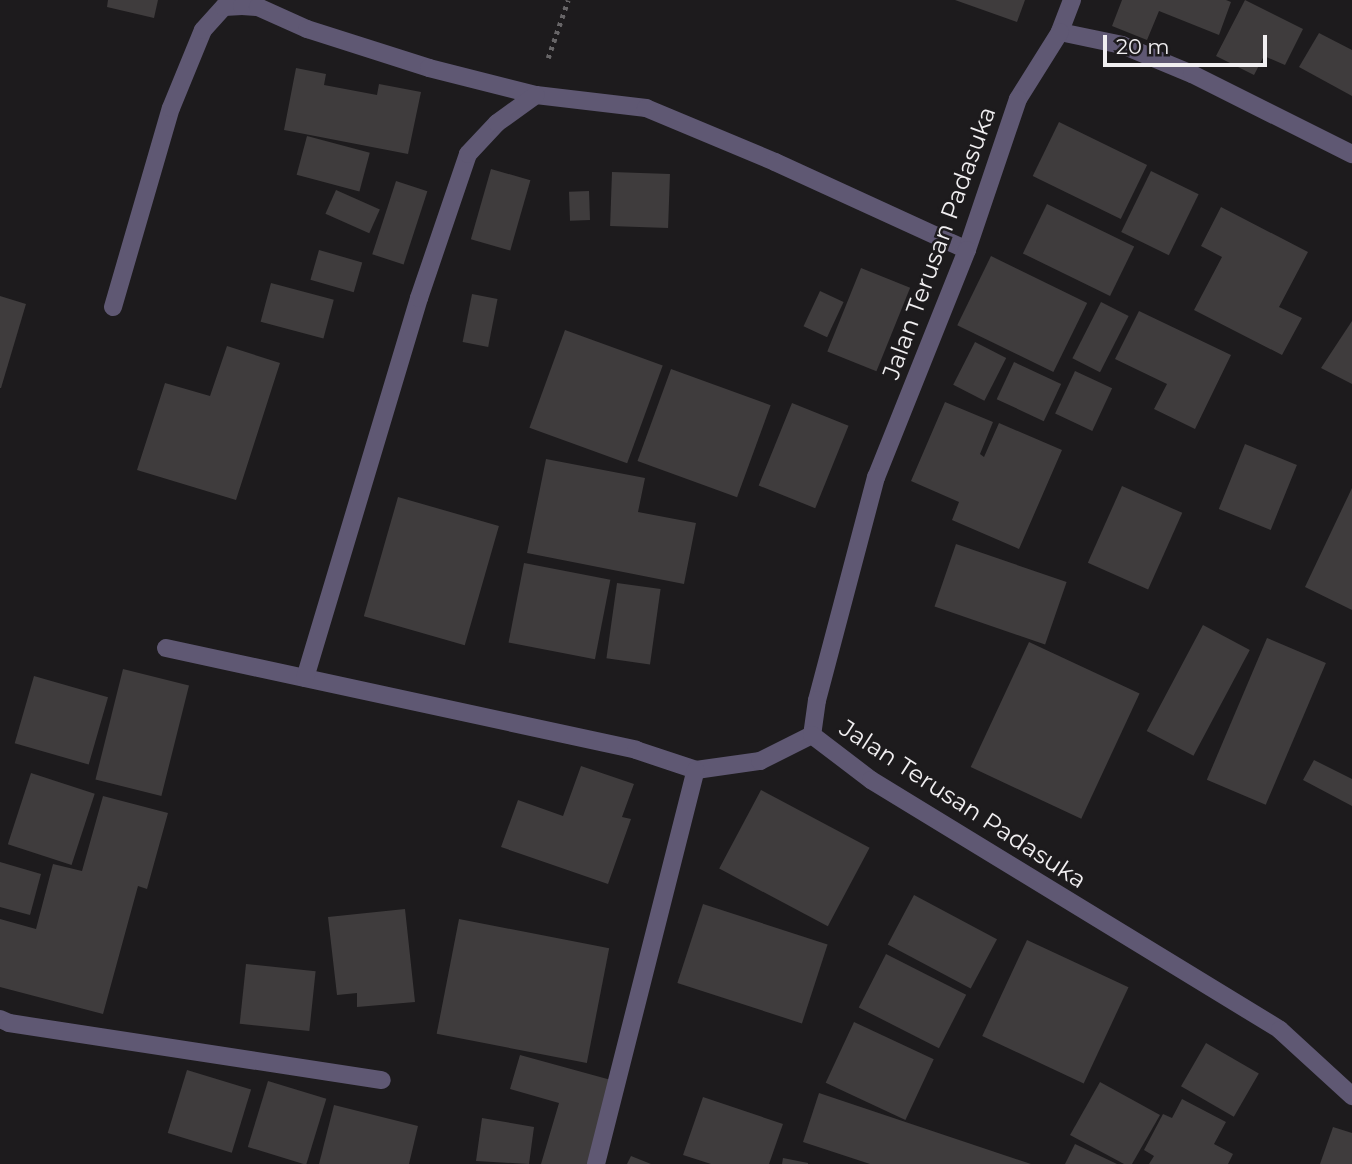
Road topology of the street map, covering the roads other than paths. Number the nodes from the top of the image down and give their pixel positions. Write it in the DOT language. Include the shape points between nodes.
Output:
graph roads {
  1 [pos="1072,0"];
  2 [pos="1060,32"];
  3 [pos="536,95"];
  4 [pos="1352,154"];
  5 [pos="967,250"];
  6 [pos="113,307"];
  7 [pos="166,648"];
  8 [pos="305,678"];
  9 [pos="812,735"];
  10 [pos="696,771"];
  11 [pos="0,1019"];
  12 [pos="382,1080"];
  13 [pos="1352,1096"];
  14 [pos="596,1164"];
  1 -- 2 [label="street, Jalan Terusan Padasuka"];
  2 -- 4 [label="street" via="1122,45 1192,74"];
  2 -- 5 [label="street, Jalan Terusan Padasuka" via="1018,99"];
  3 -- 5 [label="street" via="646,108"];
  3 -- 6 [label="street" via="417,64 307,29 258,8 224,8 203,30 171,108"];
  3 -- 8 [label="street" via="497,122 468,154 419,298"];
  5 -- 9 [label="street, Jalan Terusan Padasuka" via="876,477 817,700"];
  7 -- 8 [label="street"];
  8 -- 10 [label="street" via="636,750"];
  9 -- 10 [label="street" via="761,761"];
  9 -- 13 [label="street, Jalan Terusan Padasuka" via="871,780 1280,1030"];
  10 -- 14 [label="street"];
  11 -- 12 [label="street"];
}
